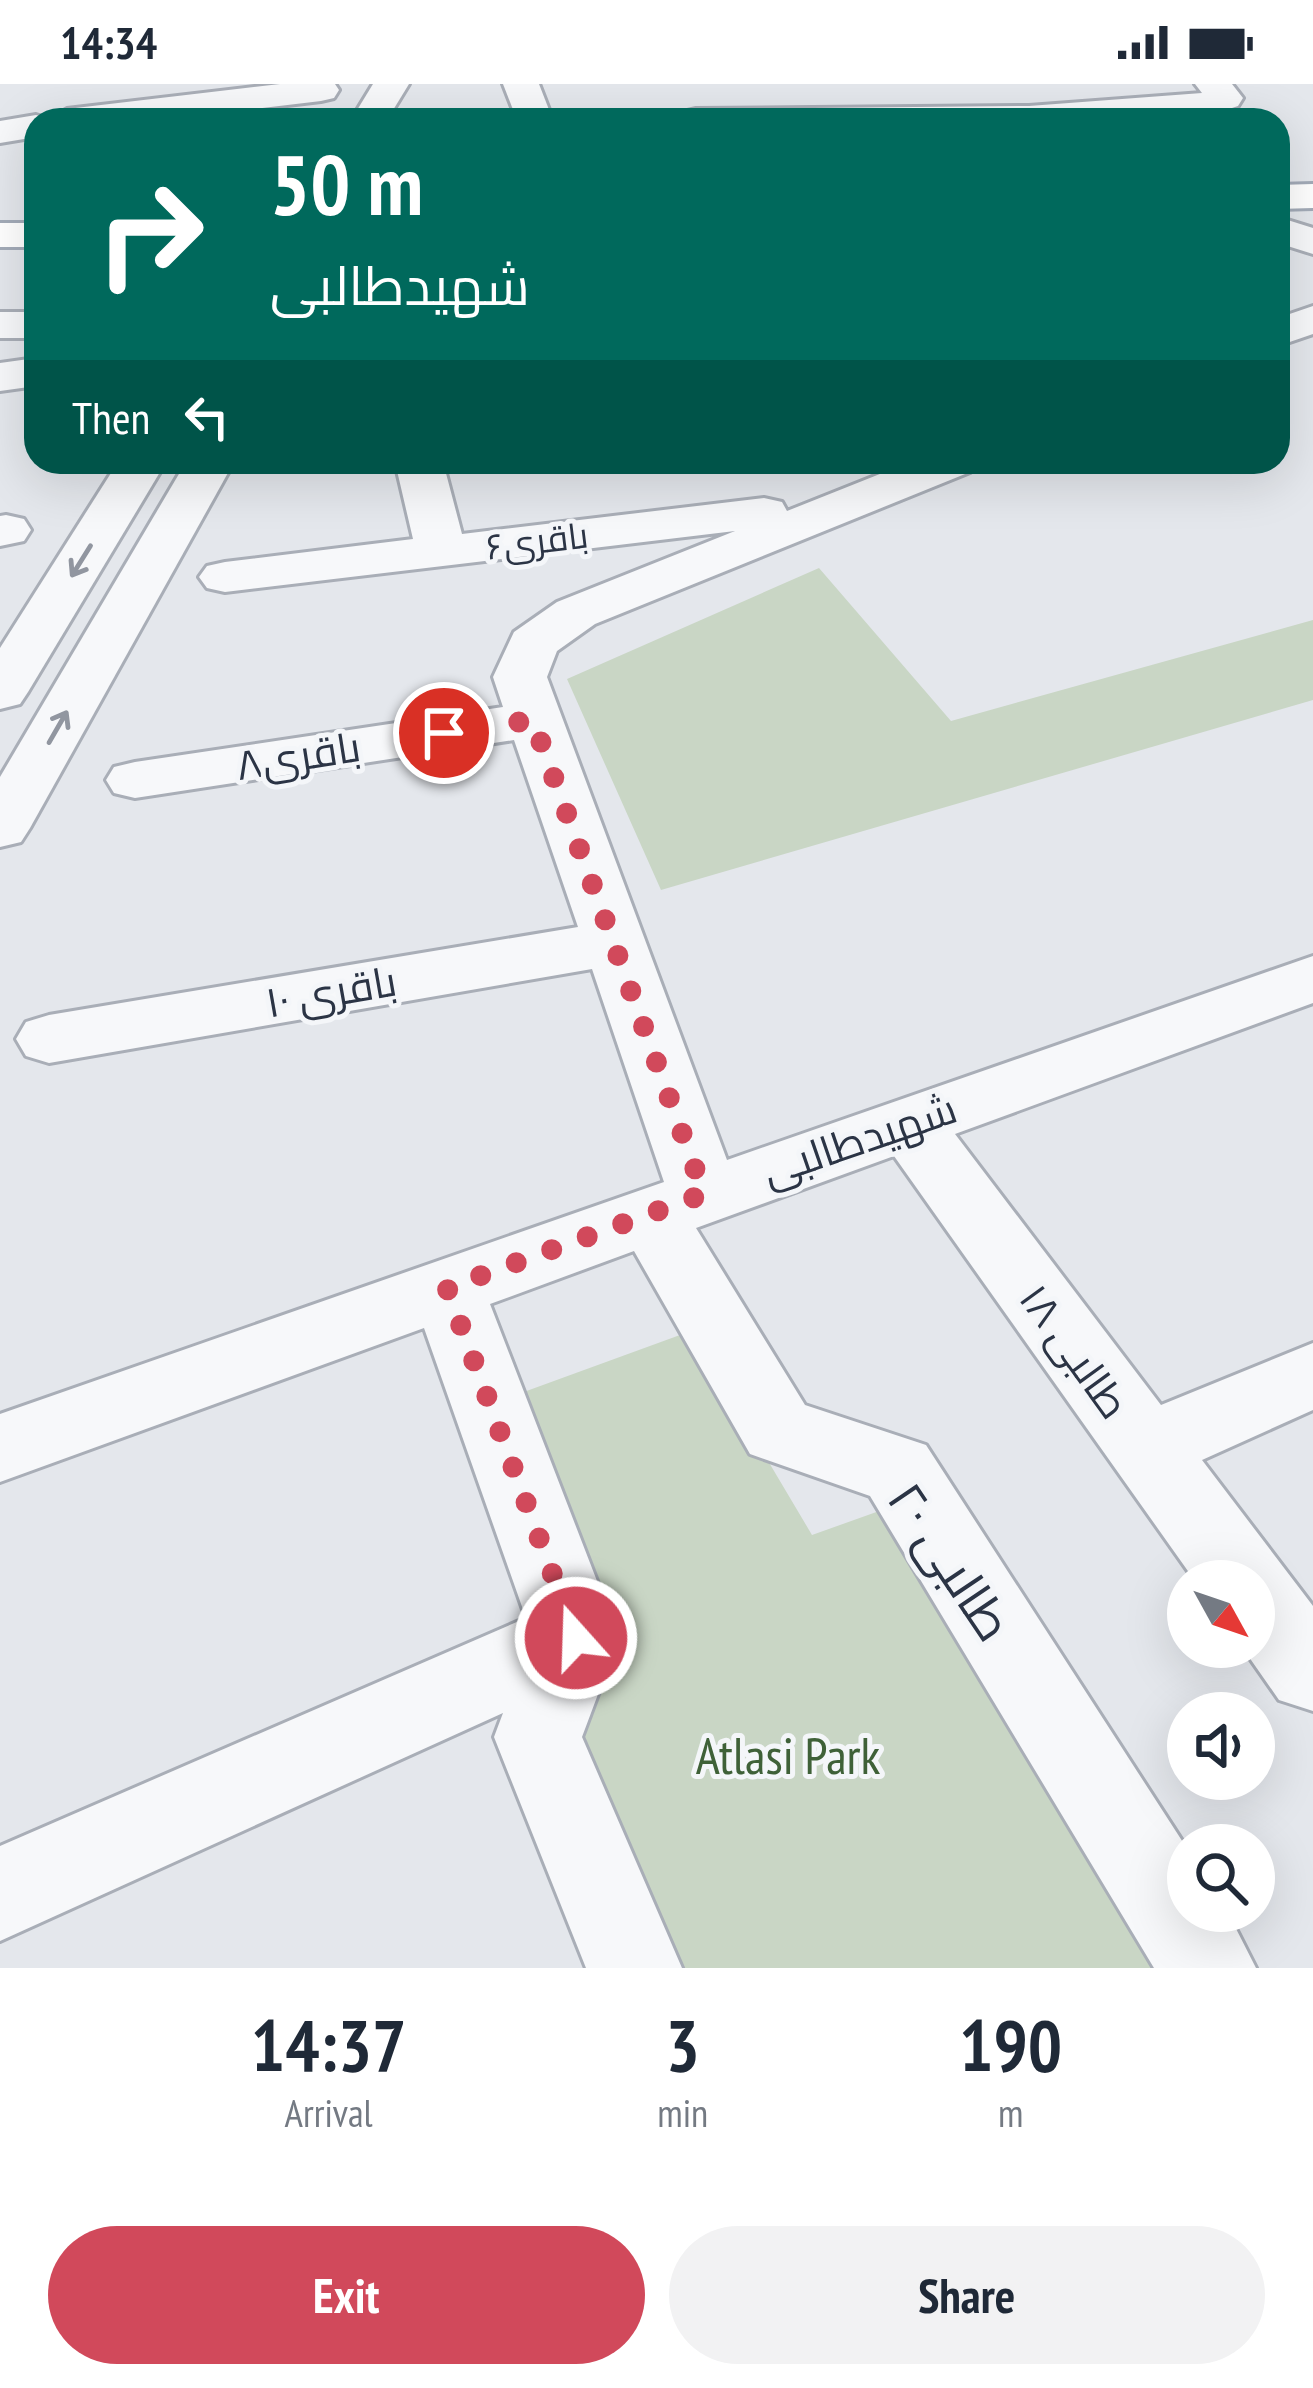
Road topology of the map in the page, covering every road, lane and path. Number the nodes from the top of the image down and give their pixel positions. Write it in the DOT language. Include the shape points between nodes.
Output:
graph roads {
  1 [pos="1002,84"];
  2 [pos="1213,84"];
  3 [pos="321,90"];
  4 [pos="169,108"];
  5 [pos="1021,108"];
  6 [pos="1156,108"];
  7 [pos="135,474"];
  8 [pos="203,474"];
  9 [pos="421,474"];
  10 [pos="923,474"];
  11 [pos="850,503"];
  12 [pos="441,551"];
  13 [pos="225,577"];
  14 [pos="0,692"];
  15 [pos="533,720"];
  16 [pos="135,780"];
  17 [pos="0,828"];
  18 [pos="614,943"];
  19 [pos="1313,979"];
  20 [pos="49,1040"];
  21 [pos="907,1122"];
  22 [pos="677,1203"];
  23 [pos="447,1288"];
  24 [pos="1313,1375"];
  25 [pos="0,1448"];
  26 [pos="1146,1448"];
  27 [pos="1229,1560"];
  28 [pos="1275,1624"];
  29 [pos="576,1638"];
  30 [pos="1310,1671"];
  31 [pos="0,1894"];
  32 [pos="634,1968"];
  33 [pos="1208,1968"];
  1 -- 5 [label="street"];
  2 -- 6 [label="street" via="1225,98"];
  3 -- 4 [label="street"];
  7 -- 14 [label="street, one-way"];
  17 -- 8 [label="street, one-way"];
  9 -- 12 [label="street"];
  10 -- 11 [label="street"];
  11 -- 12 [label="street, باقری۶"];
  11 -- 15 [label="street, طالبی ۲۰" via="562,623 533,643 520,677"];
  12 -- 13 [label="street, باقری۶"];
  15 -- 16 [label="street, باقری۸"];
  15 -- 18 [label="street, طالبی ۲۰"];
  18 -- 20 [label="street, باقری ۱۰"];
  18 -- 22 [label="street, طالبی ۲۰"];
  19 -- 21 [label="street, شهیدطالبی"];
  21 -- 22 [label="street, شهیدطالبی"];
  21 -- 26 [label="street, طالبی ۱۸"];
  22 -- 23 [label="street, شهیدطالبی"];
  22 -- 33 [label="street, طالبی ۲۰" via="778,1430 898,1470"];
  23 -- 25 [label="street, شهیدطالبی"];
  23 -- 29 [label="street"];
  24 -- 26 [label="street"];
  26 -- 27 [label="street, طالبی ۱۸"];
  28 -- 30 [label="street"];
  29 -- 31 [label="street"];
  29 -- 32 [label="street" via="538,1737"];
}
